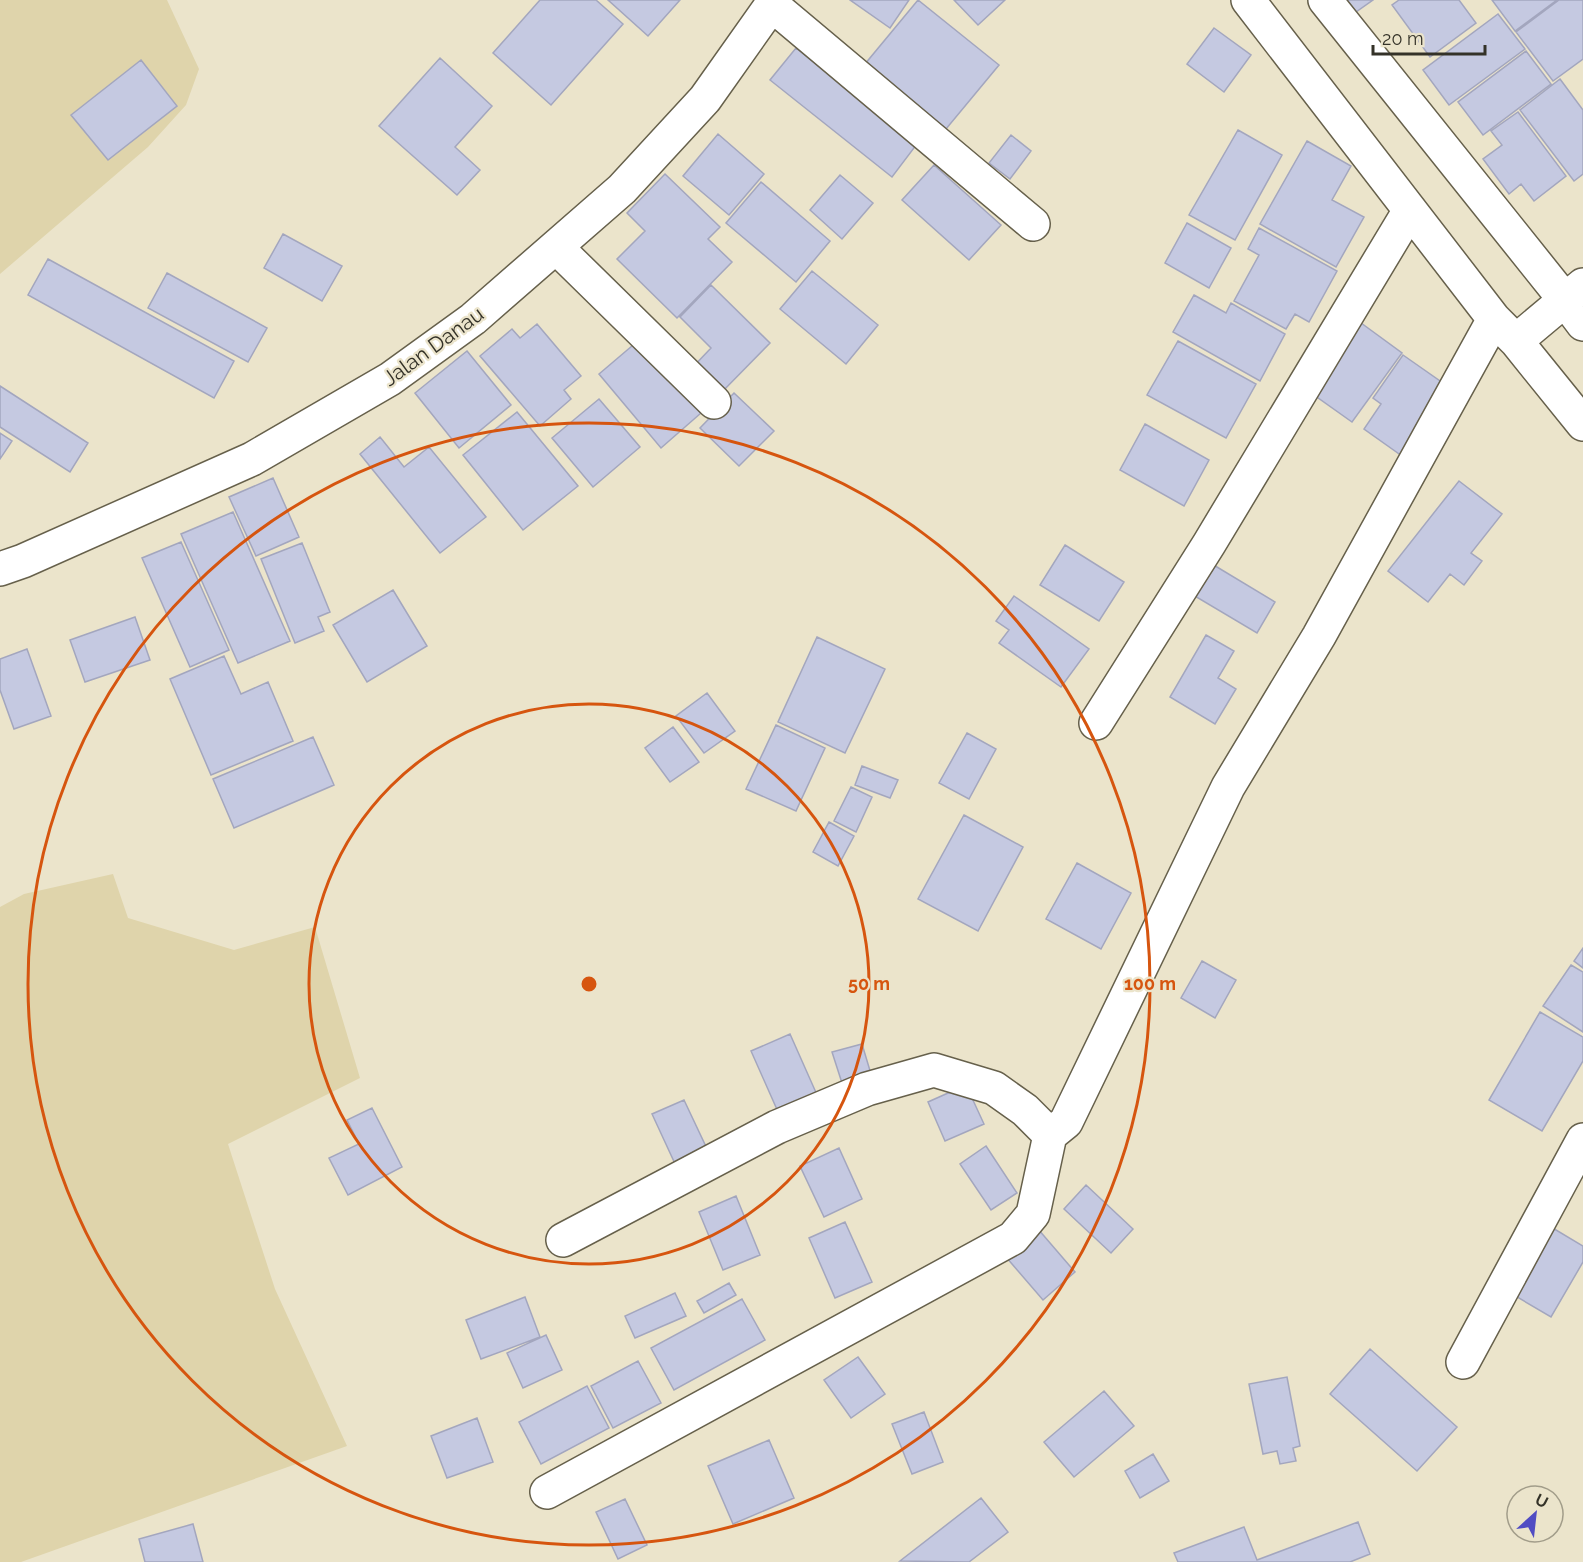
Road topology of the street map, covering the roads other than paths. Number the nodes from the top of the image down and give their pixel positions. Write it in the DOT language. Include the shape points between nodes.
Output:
graph roads {
  1 [pos="1248,0"];
  2 [pos="1325,0"];
  3 [pos="773,2"];
  4 [pos="1410,210"];
  5 [pos="1033,224"];
  6 [pos="556,247"];
  7 [pos="1572,304"];
  8 [pos="1510,332"];
  9 [pos="714,402"];
  10 [pos="1583,424"];
  11 [pos="0,568"];
  12 [pos="1096,723"];
  13 [pos="1050,1135"];
  14 [pos="1583,1140"];
  15 [pos="563,1240"];
  16 [pos="1463,1362"];
  17 [pos="547,1492"];
  1 -- 4 [label="street"];
  2 -- 7 [label="street"];
  3 -- 5 [label="street"];
  3 -- 6 [label="street, Jalan Danau" via="705,99 622,189"];
  4 -- 8 [label="street"];
  4 -- 12 [label="street"];
  6 -- 9 [label="street"];
  6 -- 11 [label="street, Jalan Danau" via="473,319 390,379 319,422 252,459"];
  7 -- 8 [label="street"];
  8 -- 10 [label="street"];
  8 -- 13 [label="street" via="1228,787 1066,1122"];
  13 -- 15 [label="street" via="1025,1110 994,1088 934,1070 867,1089 777,1127"];
  13 -- 17 [label="street" via="1033,1214 1013,1238"];
  14 -- 16 [label="street"];
}
